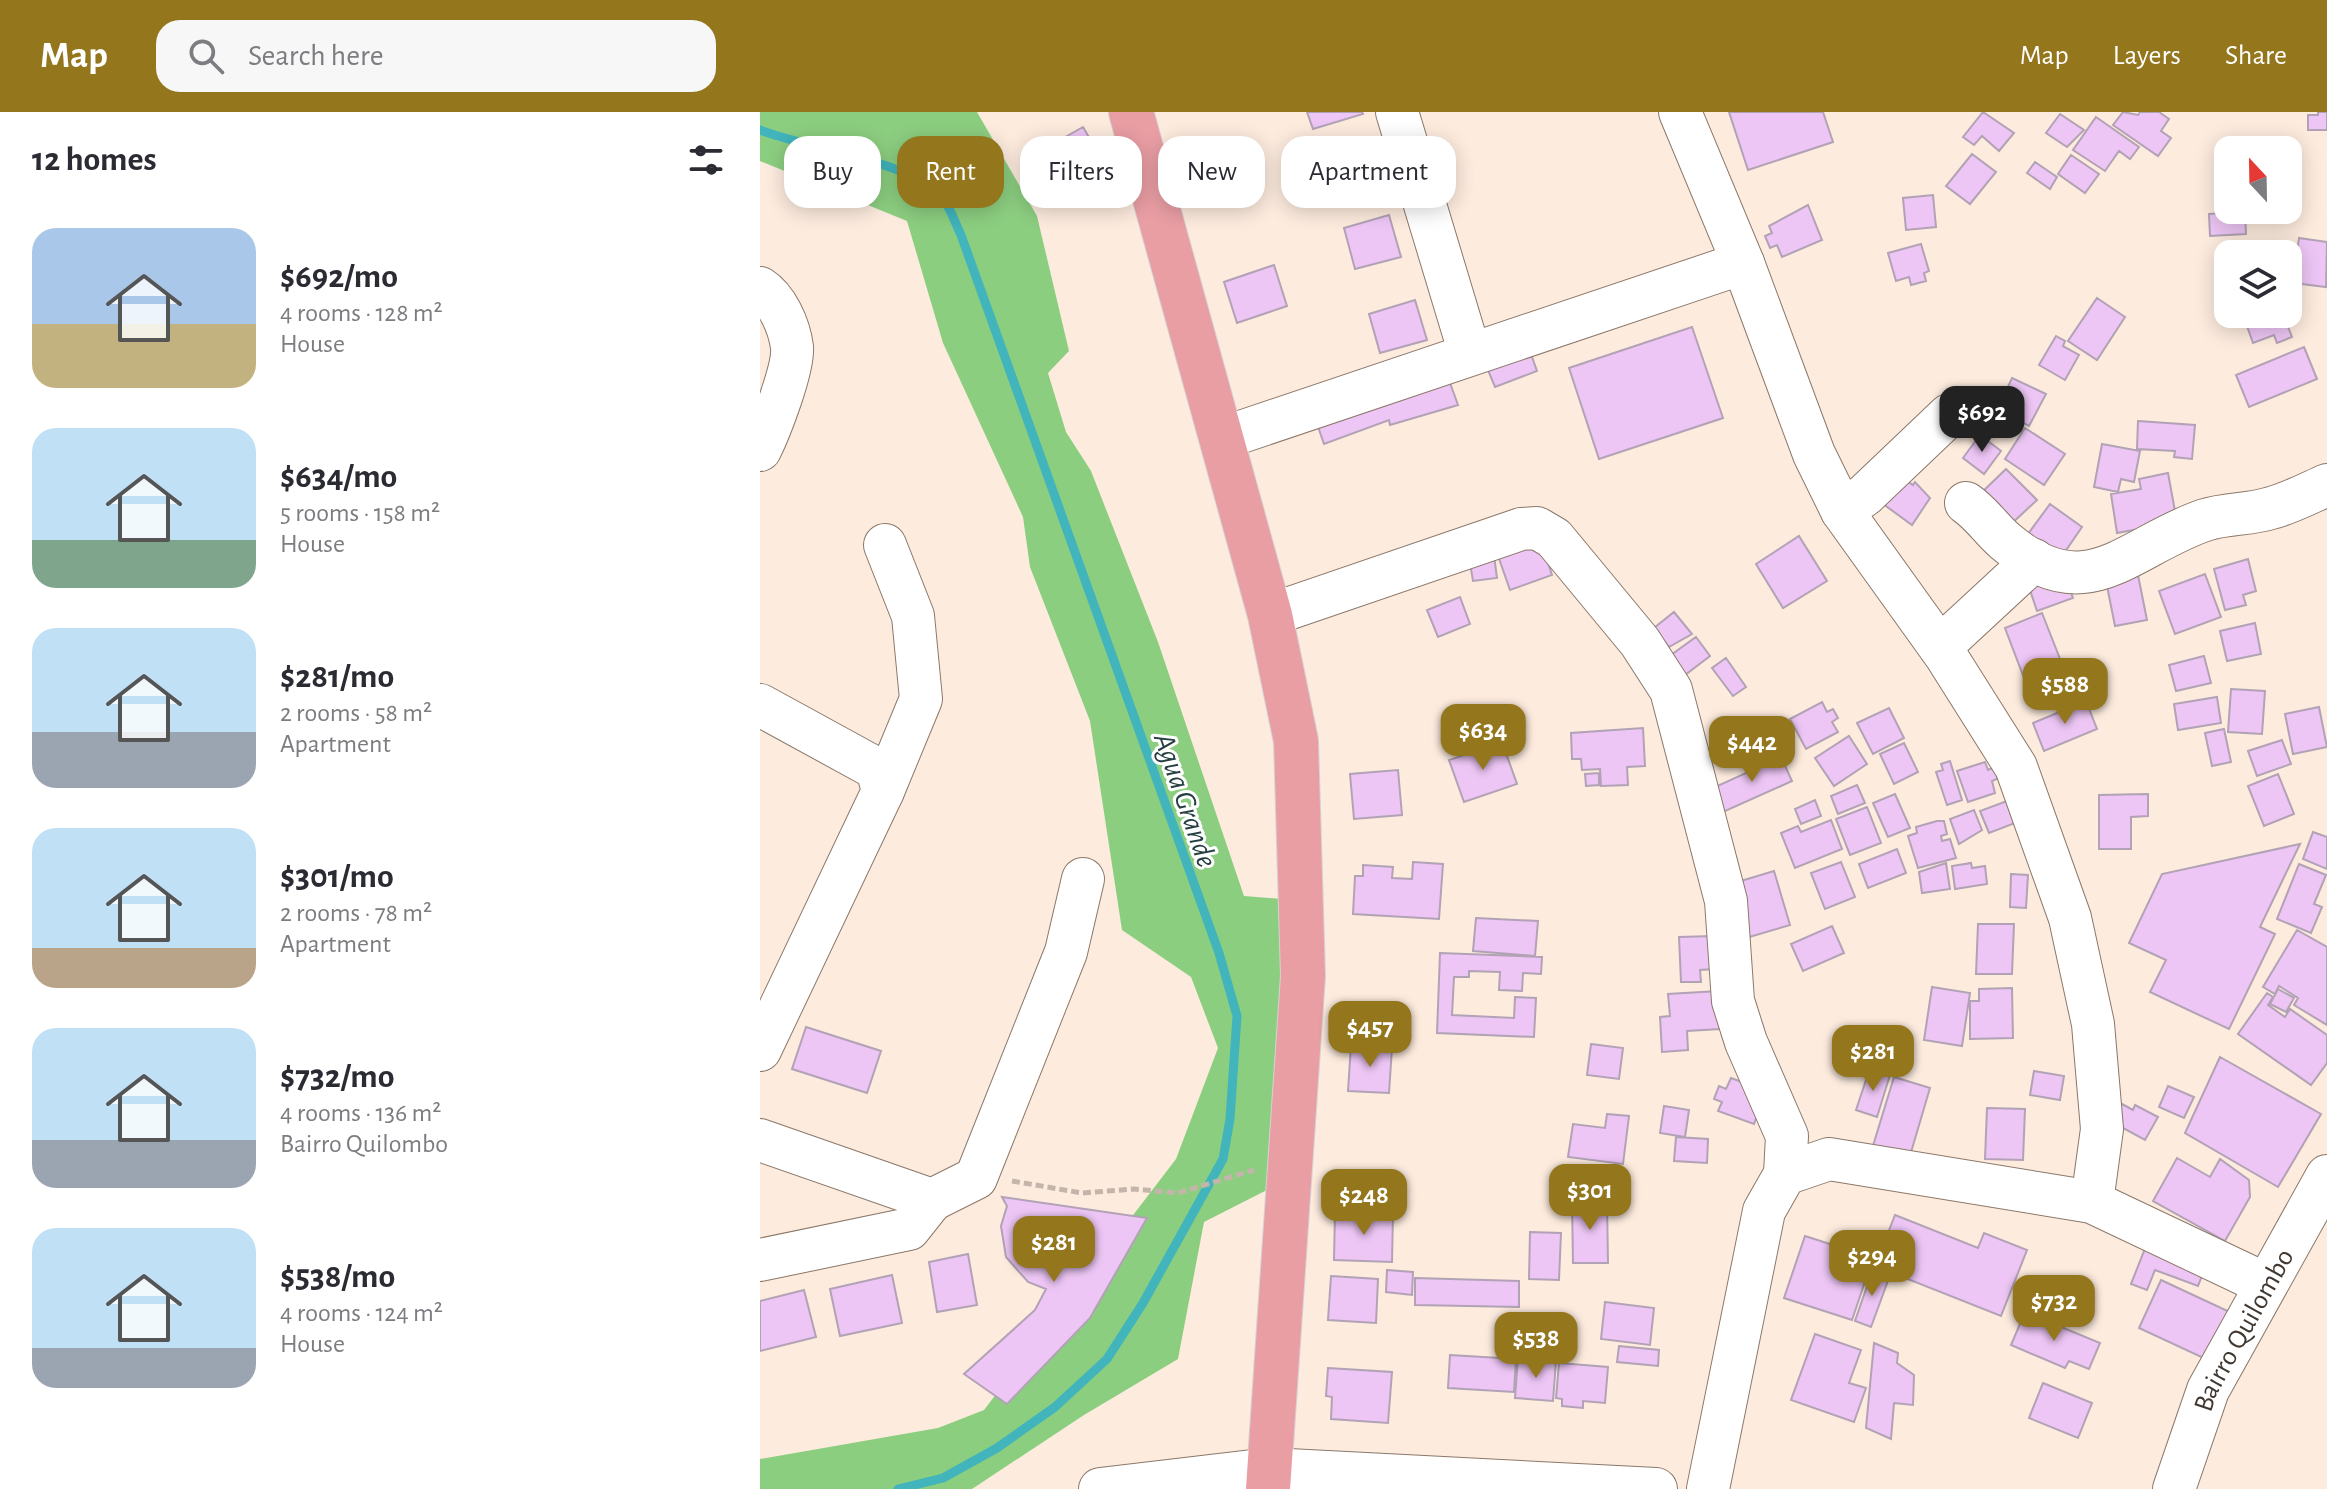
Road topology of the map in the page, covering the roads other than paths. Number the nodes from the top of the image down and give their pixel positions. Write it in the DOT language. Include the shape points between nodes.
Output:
graph roads {
  1 [pos="1131,112"];
  2 [pos="1397,112"];
  3 [pos="1680,112"];
  4 [pos="1743,263"];
  5 [pos="760,288"];
  6 [pos="1470,354"];
  7 [pos="1949,415"];
  8 [pos="1223,438"];
  9 [pos="760,450"];
  10 [pos="2327,485"];
  11 [pos="1966,503"];
  12 [pos="1842,511"];
  13 [pos="885,545"];
  14 [pos="2034,560"];
  15 [pos="1270,615"];
  16 [pos="1940,647"];
  17 [pos="760,705"];
  18 [pos="883,791"];
  19 [pos="1083,879"];
  20 [pos="760,1050"];
  21 [pos="760,1140"];
  22 [pos="1785,1174"];
  23 [pos="2327,1176"];
  24 [pos="932,1200"];
  25 [pos="2092,1202"];
  26 [pos="760,1260"];
  27 [pos="2265,1284"];
  28 [pos="1269,1479"];
  29 [pos="1100,1489"];
  30 [pos="1656,1489"];
  31 [pos="1708,1489"];
  32 [pos="2174,1489"];
  1 -- 8 [label="main road"];
  2 -- 6 [label="street"];
  3 -- 4 [label="street"];
  4 -- 6 [label="street"];
  4 -- 12 [label="street" via="1814,454"];
  5 -- 9 [label="street" via="775,298 792,348 772,426"];
  6 -- 8 [label="street"];
  7 -- 12 [label="street"];
  8 -- 15 [label="main road"];
  10 -- 14 [label="street" via="2270,509 2205,520 2122,561 2081,574"];
  11 -- 14 [label="street"];
  12 -- 16 [label="street"];
  13 -- 18 [label="street" via="913,616 921,699"];
  14 -- 16 [label="street"];
  15 -- 22 [label="street" via="1521,529 1537,528 1554,538 1640,642 1671,690 1726,901 1733,1001 1787,1136"];
  15 -- 28 [label="main road" via="1296,741 1303,976"];
  16 -- 25 [label="street" via="2016,767 2070,918 2093,1024 2102,1129"];
  17 -- 18 [label="street" via="877,769"];
  18 -- 20 [label="street"];
  19 -- 24 [label="street" via="1066,952 976,1178"];
  21 -- 24 [label="street"];
  22 -- 25 [label="street" via="1829,1159"];
  22 -- 31 [label="street" via="1764,1211"];
  23 -- 27 [label="street, Bairro Quilombo"];
  24 -- 26 [label="street" via="909,1229"];
  25 -- 27 [label="street"];
  27 -- 32 [label="street, Bairro Quilombo" via="2208,1390"];
  28 -- 29 [label="street"];
  28 -- 30 [label="street"];
}
